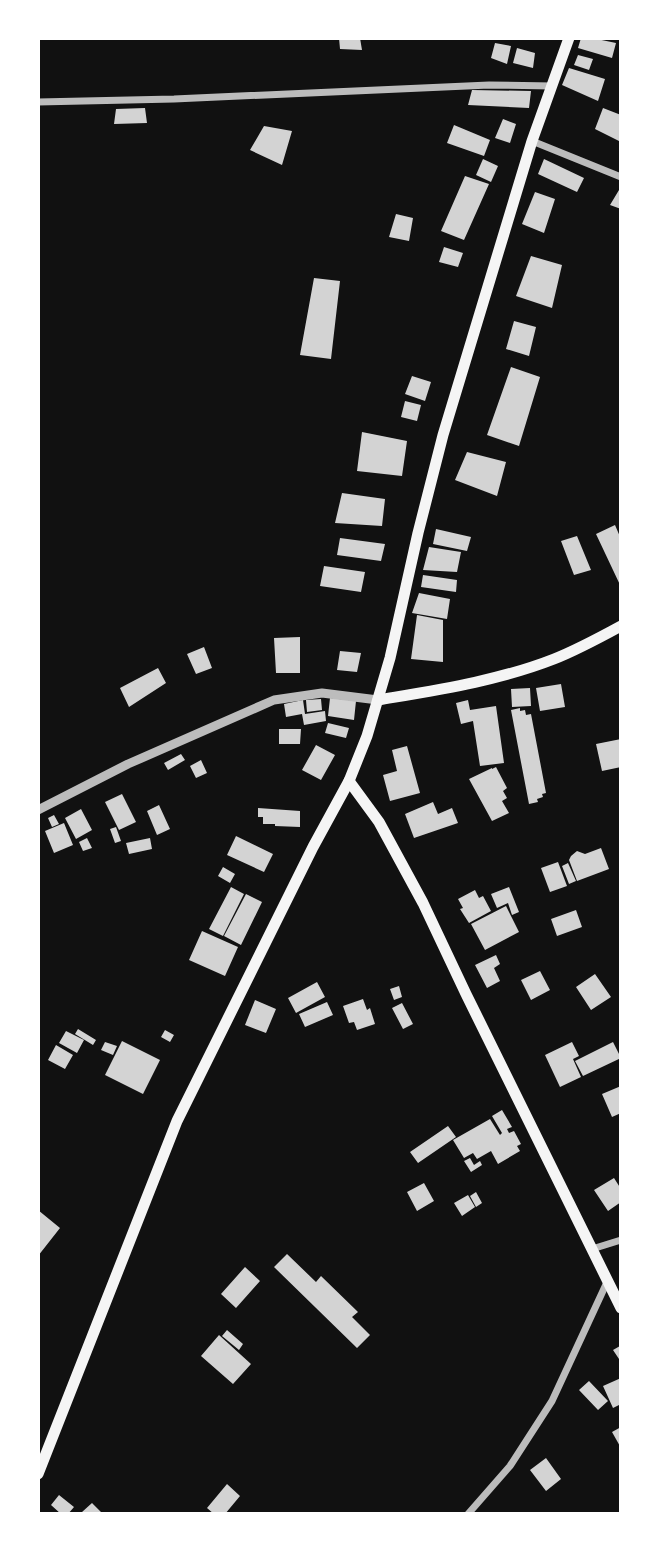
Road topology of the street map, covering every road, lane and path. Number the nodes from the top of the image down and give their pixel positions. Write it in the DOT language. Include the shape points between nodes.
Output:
graph roads {
  1 [pos="569,38"];
  2 [pos="553,86"];
  3 [pos="38,102"];
  4 [pos="532,141"];
  5 [pos="621,177"];
  6 [pos="621,626"];
  7 [pos="378,700"];
  8 [pos="349,781"];
  9 [pos="38,810"];
  10 [pos="621,1240"];
  11 [pos="592,1249"];
  12 [pos="608,1280"];
  13 [pos="621,1308"];
  14 [pos="38,1474"];
  15 [pos="468,1514"];
  1 -- 2 [label="main road"];
  2 -- 3 [label="street"];
  2 -- 4 [label="main road"];
  4 -- 5 [label="street"];
  4 -- 7 [label="main road" via="443,435"];
  6 -- 7 [label="main road" via="523,670"];
  7 -- 8 [label="main road"];
  7 -- 9 [label="street" via="322,693 274,700"];
  8 -- 11 [label="main road" via="423,903"];
  8 -- 14 [label="main road" via="177,1121"];
  10 -- 11 [label="street"];
  11 -- 12 [label="main road"];
  12 -- 13 [label="main road"];
  12 -- 15 [label="street" via="552,1401 510,1466"];
}
